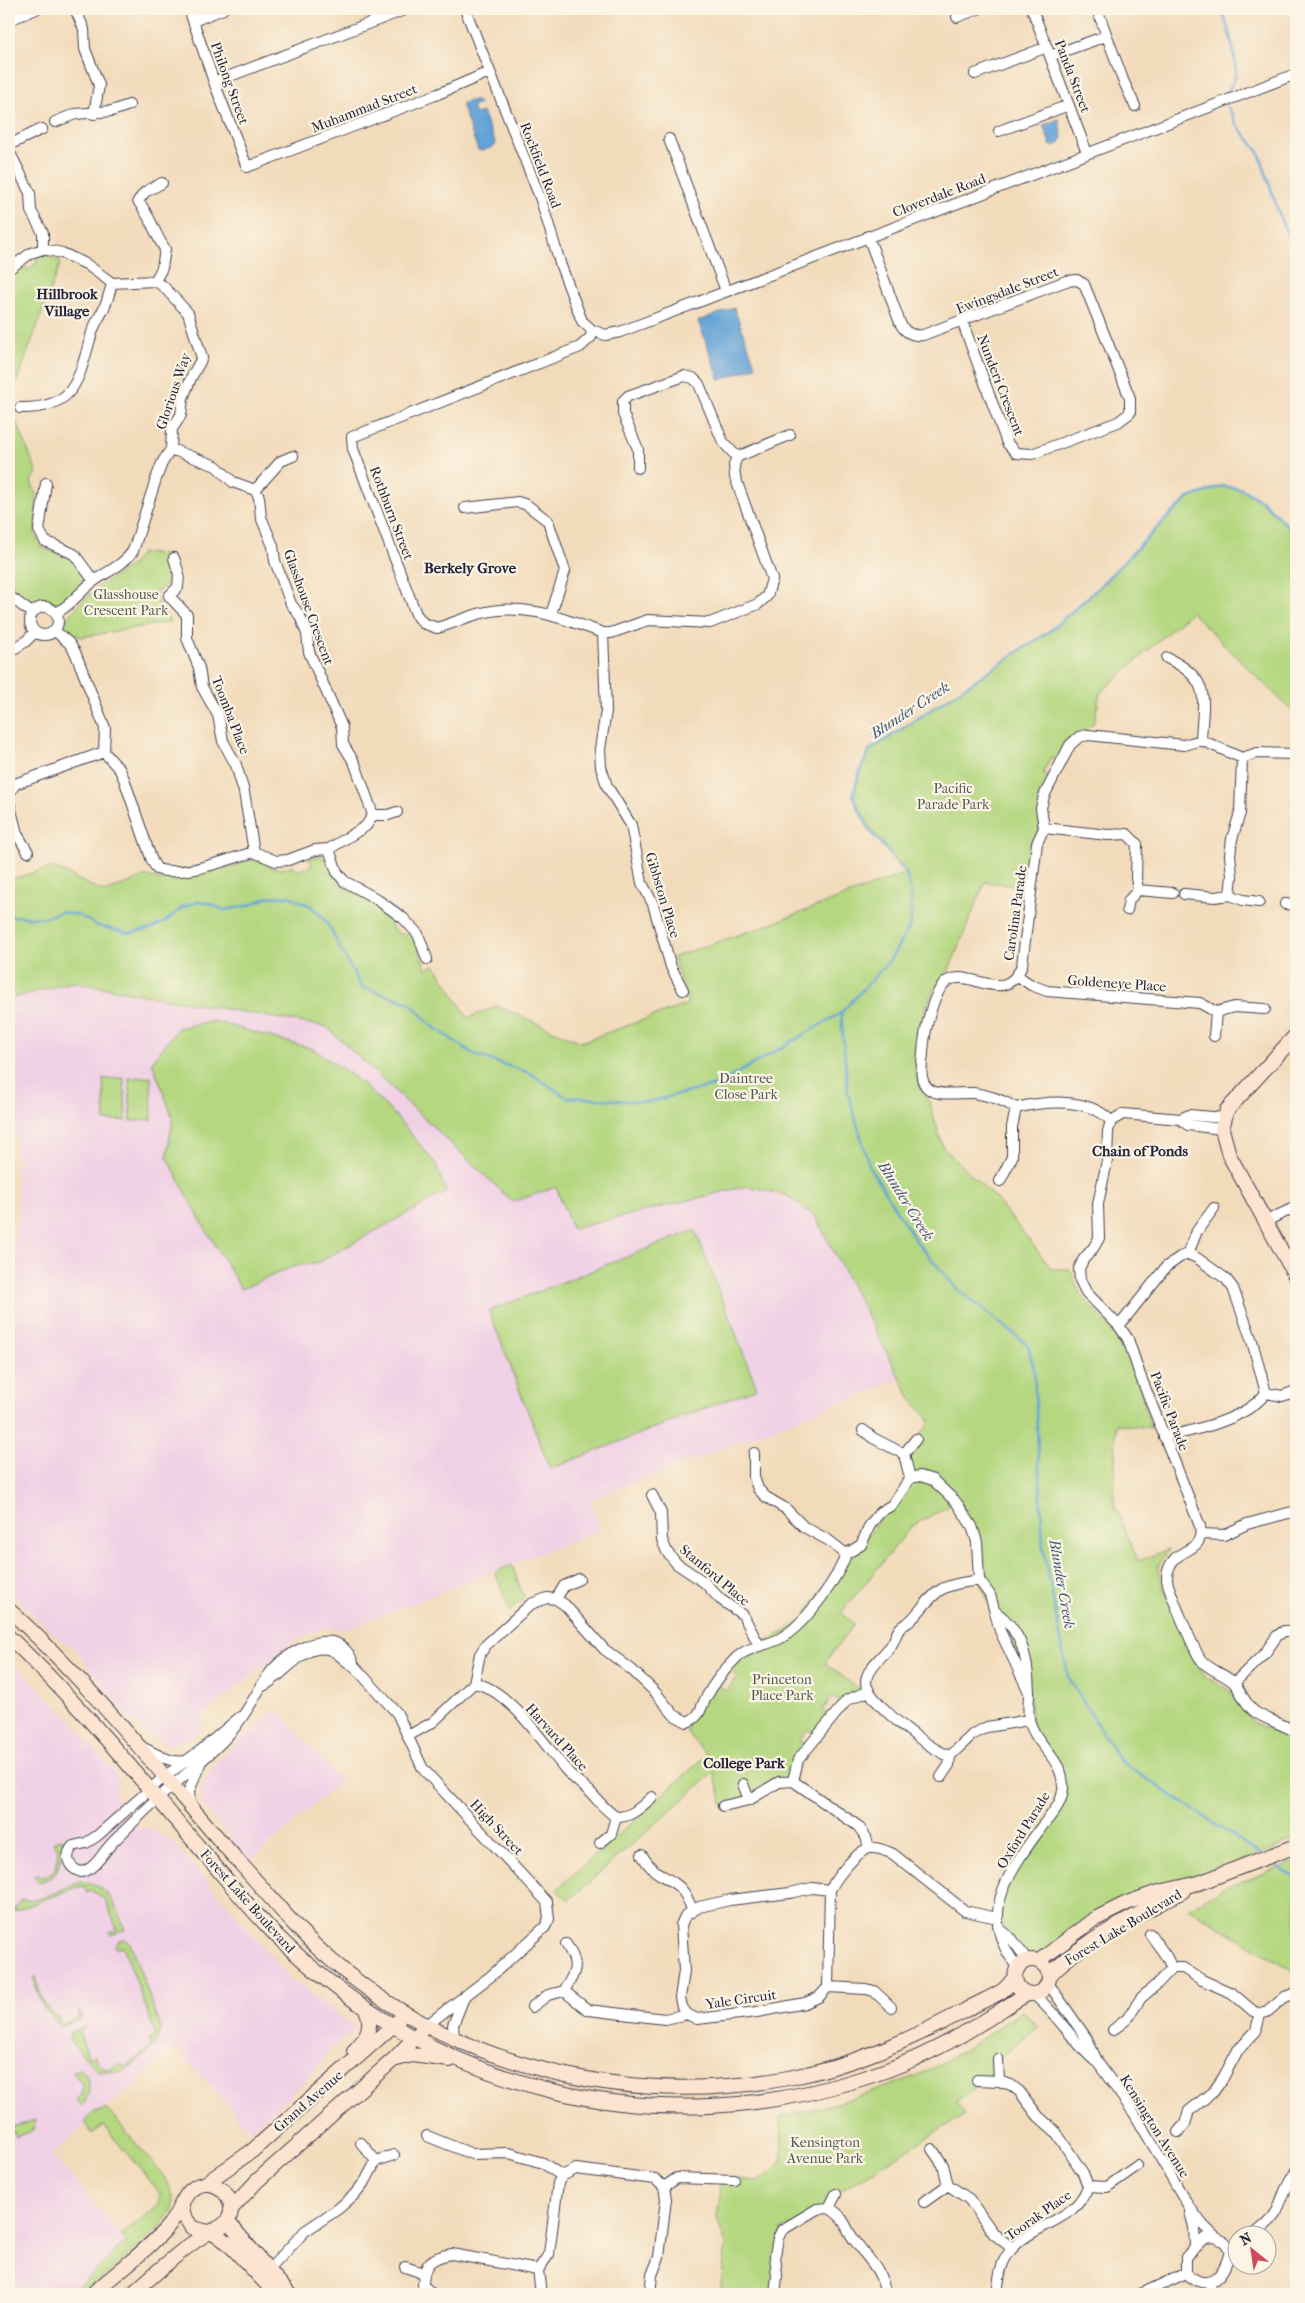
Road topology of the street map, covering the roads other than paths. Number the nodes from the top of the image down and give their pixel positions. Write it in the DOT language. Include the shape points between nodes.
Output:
graph roads {
  1 [pos="36,9"];
  2 [pos="74,9"];
  3 [pos="189,9"];
  4 [pos="223,9"];
  5 [pos="407,9"];
  6 [pos="465,9"];
  7 [pos="978,9"];
  8 [pos="1032,9"];
  9 [pos="1097,9"];
  10 [pos="957,17"];
  11 [pos="9,20"];
  12 [pos="193,21"];
  13 [pos="1106,36"];
  14 [pos="1049,52"];
  15 [pos="489,72"];
  16 [pos="975,74"];
  17 [pos="1296,74"];
  18 [pos="214,82"];
  19 [pos="1069,104"];
  20 [pos="129,105"];
  21 [pos="1135,106"];
  22 [pos="94,114"];
  23 [pos="55,122"];
  24 [pos="42,129"];
  25 [pos="999,131"];
  26 [pos="669,139"];
  27 [pos="9,145"];
  28 [pos="9,152"];
  29 [pos="1087,153"];
  30 [pos="247,167"];
  31 [pos="162,183"];
  32 [pos="868,236"];
  33 [pos="43,249"];
  34 [pos="9,269"];
  35 [pos="155,281"];
  36 [pos="112,283"];
  37 [pos="726,291"];
  38 [pos="962,321"];
  39 [pos="592,330"];
  40 [pos="20,408"];
  41 [pos="1130,413"];
  42 [pos="790,435"];
  43 [pos="171,449"];
  44 [pos="293,456"];
  45 [pos="737,457"];
  46 [pos="638,468"];
  47 [pos="46,483"];
  48 [pos="255,490"];
  49 [pos="465,508"];
  50 [pos="174,558"];
  51 [pos="94,581"];
  52 [pos="9,596"];
  53 [pos="32,613"];
  54 [pos="56,613"];
  55 [pos="551,614"];
  56 [pos="54,630"];
  57 [pos="35,632"];
  58 [pos="603,633"];
  59 [pos="9,652"];
  60 [pos="1167,658"];
  61 [pos="1201,740"];
  62 [pos="104,752"];
  63 [pos="1296,754"];
  64 [pos="1242,758"];
  65 [pos="9,792"];
  66 [pos="9,802"];
  67 [pos="397,812"];
  68 [pos="373,815"];
  69 [pos="1044,828"];
  70 [pos="329,849"];
  71 [pos="28,852"];
  72 [pos="254,852"];
  73 [pos="1138,890"];
  74 [pos="1172,893"];
  75 [pos="1184,894"];
  76 [pos="1230,894"];
  77 [pos="1259,902"];
  78 [pos="1285,904"];
  79 [pos="1296,905"];
  80 [pos="1128,910"];
  81 [pos="427,959"];
  82 [pos="1018,976"];
  83 [pos="683,990"];
  84 [pos="1264,1009"];
  85 [pos="1216,1012"];
  86 [pos="1296,1035"];
  87 [pos="1214,1036"];
  88 [pos="1016,1108"];
  89 [pos="1111,1121"];
  90 [pos="1223,1123"];
  91 [pos="1000,1182"];
  92 [pos="1214,1208"];
  93 [pos="1296,1208"];
  94 [pos="1266,1221"];
  95 [pos="1188,1254"];
  96 [pos="1296,1277"];
  97 [pos="1119,1326"];
  98 [pos="1296,1391"];
  99 [pos="1266,1393"];
  100 [pos="863,1430"];
  101 [pos="1164,1437"];
  102 [pos="916,1439"];
  103 [pos="754,1453"];
  104 [pos="904,1454"];
  105 [pos="910,1478"];
  106 [pos="652,1495"];
  107 [pos="1296,1511"];
  108 [pos="1202,1534"];
  109 [pos="846,1554"];
  110 [pos="579,1579"];
  111 [pos="979,1580"];
  112 [pos="556,1599"];
  113 [pos="9,1610"];
  114 [pos="1296,1631"];
  115 [pos="9,1637"];
  116 [pos="759,1645"];
  117 [pos="474,1683"];
  118 [pos="1234,1683"];
  119 [pos="869,1691"];
  120 [pos="240,1717"];
  121 [pos="1029,1720"];
  122 [pos="1296,1732"];
  123 [pos="408,1736"];
  124 [pos="135,1743"];
  125 [pos="950,1756"];
  126 [pos="185,1761"];
  127 [pos="200,1763"];
  128 [pos="941,1777"];
  129 [pos="168,1781"];
  130 [pos="793,1781"];
  131 [pos="743,1784"];
  132 [pos="153,1794"];
  133 [pos="652,1797"];
  134 [pos="749,1800"];
  135 [pos="723,1806"];
  136 [pos="190,1807"];
  137 [pos="616,1817"];
  138 [pos="86,1843"];
  139 [pos="600,1843"];
  140 [pos="1296,1846"];
  141 [pos="869,1848"];
  142 [pos="642,1855"];
  143 [pos="96,1860"];
  144 [pos="1199,1883"];
  145 [pos="830,1890"];
  146 [pos="692,1909"];
  147 [pos="997,1918"];
  148 [pos="1150,1934"];
  149 [pos="566,1944"];
  150 [pos="1024,1967"];
  151 [pos="1172,1968"];
  152 [pos="1048,1980"];
  153 [pos="828,1987"];
  154 [pos="564,1991"];
  155 [pos="465,1994"];
  156 [pos="1030,1994"];
  157 [pos="1296,1994"];
  158 [pos="532,2007"];
  159 [pos="891,2007"];
  160 [pos="366,2009"];
  161 [pos="406,2014"];
  162 [pos="687,2014"];
  163 [pos="1260,2014"];
  164 [pos="427,2025"];
  165 [pos="393,2027"];
  166 [pos="1113,2030"];
  167 [pos="415,2037"];
  168 [pos="454,2037"];
  169 [pos="998,2059"];
  170 [pos="394,2060"];
  171 [pos="459,2061"];
  172 [pos="1098,2063"];
  173 [pos="350,2065"];
  174 [pos="977,2080"];
  175 [pos="999,2081"];
  176 [pos="1178,2132"];
  177 [pos="427,2136"];
  178 [pos="361,2143"];
  179 [pos="932,2150"];
  180 [pos="394,2155"];
  181 [pos="376,2161"];
  182 [pos="1137,2166"];
  183 [pos="1296,2172"];
  184 [pos="562,2176"];
  185 [pos="734,2180"];
  186 [pos="206,2184"];
  187 [pos="948,2185"];
  188 [pos="664,2186"];
  189 [pos="1088,2186"];
  190 [pos="836,2194"];
  191 [pos="924,2202"];
  192 [pos="182,2205"];
  193 [pos="1188,2205"];
  194 [pos="828,2208"];
  195 [pos="229,2215"];
  196 [pos="1265,2226"];
  197 [pos="211,2232"];
  198 [pos="1215,2237"];
  199 [pos="1228,2244"];
  200 [pos="1195,2246"];
  201 [pos="1012,2248"];
  202 [pos="1228,2260"];
  203 [pos="405,2267"];
  204 [pos="538,2270"];
  205 [pos="423,2273"];
  206 [pos="1186,2273"];
  207 [pos="265,2274"];
  208 [pos="1209,2283"];
  209 [pos="92,2294"];
  210 [pos="132,2294"];
  211 [pos="276,2294"];
  212 [pos="289,2294"];
  213 [pos="432,2294"];
  214 [pos="541,2294"];
  215 [pos="650,2294"];
  216 [pos="774,2294"];
  217 [pos="886,2294"];
  218 [pos="998,2294"];
  219 [pos="1141,2294"];
  220 [pos="1213,2294"];
  1 -- 11 [label="street"];
  2 -- 22 [label="street" via="84,29 85,49 99,85"];
  3 -- 12 [label="street, Philong Street"];
  4 -- 12 [label="street"];
  5 -- 18 [label="street"];
  6 -- 15 [label="street, Rockfield Road"];
  7 -- 10 [label="street"];
  8 -- 14 [label="street, Panda Street"];
  9 -- 13 [label="street"];
  12 -- 18 [label="street, Philong Street"];
  13 -- 14 [label="street"];
  13 -- 21 [label="street"];
  14 -- 16 [label="street"];
  14 -- 19 [label="street, Panda Street"];
  15 -- 30 [label="street, Muhammad Street"];
  15 -- 39 [label="street, Rockfield Road" via="541,200 582,321"];
  17 -- 29 [label="street, Cloverdale Road"];
  18 -- 30 [label="street, Philong Street"];
  19 -- 25 [label="street"];
  19 -- 29 [label="street, Panda Street"];
  20 -- 22 [label="street" via="112,112"];
  22 -- 23 [label="street" via="75,114"];
  24 -- 27 [label="street"];
  26 -- 37 [label="street"];
  28 -- 33 [label="street" via="30,193 31,211 43,233"];
  29 -- 32 [label="street, Cloverdale Road"];
  31 -- 35 [label="street" via="145,192 138,201 149,215 154,234 165,249 162,268"];
  32 -- 37 [label="street, Cloverdale Road"];
  32 -- 38 [label="street, Ewingsdale Street" via="903,329 912,335 923,336"];
  33 -- 34 [label="street" via="31,253"];
  33 -- 36 [label="street" via="86,264"];
  35 -- 36 [label="street"];
  35 -- 43 [label="street, Glorious Way" via="188,313 202,358 183,398 181,415 172,429"];
  36 -- 40 [label="street" via="91,334 75,388 40,408"];
  37 -- 39 [label="street, Cloverdale Road" via="620,332 605,335"];
  38 -- 41 [label="street, Nunderi Crescent" via="1007,443 1016,453 1032,454 1118,422"];
  38 -- 41 [label="street, Ewingsdale Street" via="1066,281 1082,282 1090,294 1130,398"];
  39 -- 55 [label="street, Rothburn Street" via="591,337 580,347 352,437 353,449 416,614 423,623 437,628 478,614 504,610"];
  42 -- 45 [label="street"];
  43 -- 48 [label="street" via="216,466 233,482"];
  43 -- 51 [label="street, Glorious Way" via="156,479 133,551 126,560"];
  44 -- 48 [label="street" via="280,461"];
  45 -- 46 [label="street" via="723,442 699,384 684,376 628,396 623,402 623,414 638,448"];
  45 -- 58 [label="street" via="735,477 770,571 771,584 767,596 758,604 710,623 648,620"];
  47 -- 51 [label="street" via="39,530 45,541 74,554"];
  48 -- 68 [label="street, Glasshouse Crescent" via="275,560 291,604 304,625 309,652 342,728 343,744 355,764"];
  49 -- 55 [label="street" via="518,502 548,521 565,571"];
  50 -- 72 [label="street, Toomba Place" via="179,574 178,587 169,596 187,614 187,638 200,668 202,687 218,714 223,741 236,765 244,792"];
  51 -- 54 [label="street, Glorious Way" via="68,607"];
  52 -- 53 [label="street"];
  53 -- 54 [label="street" via="44,606"];
  53 -- 57 [label="street" via="30,623"];
  54 -- 56 [label="street" via="58,622"];
  55 -- 58 [label="street, Rothburn Street"];
  56 -- 57 [label="street" via="43,635"];
  56 -- 62 [label="street" via="75,652 96,703 105,728"];
  57 -- 59 [label="street"];
  58 -- 83 [label="street, Gibbston Place" via="606,711 600,749 601,767 607,786 631,825 642,883 653,904 671,967"];
  60 -- 61 [label="street" via="1180,665 1201,685"];
  61 -- 64 [label="street"];
  61 -- 69 [label="street, Carolina Parade" via="1184,745 1088,735 1079,737 1070,745 1044,796 1041,808"];
  62 -- 65 [label="street" via="15,784"];
  62 -- 72 [label="street" via="120,770 157,868 172,872 224,862"];
  63 -- 64 [label="street" via="1257,753"];
  64 -- 76 [label="street" via="1240,813 1230,855"];
  66 -- 71 [label="street" via="17,834"];
  67 -- 68 [label="street"];
  68 -- 70 [label="street" via="366,826"];
  69 -- 73 [label="street" via="1126,834 1137,844"];
  69 -- 82 [label="street, Carolina Parade" via="1037,843"];
  70 -- 72 [label="street" via="315,850 288,860 276,860"];
  70 -- 81 [label="street" via="337,872 344,881 404,918 418,934"];
  73 -- 74 [label="street"];
  73 -- 80 [label="street" via="1129,900"];
  75 -- 76 [label="street" via="1215,897"];
  76 -- 77 [label="street"];
  78 -- 79 [label="street"];
  82 -- 85 [label="street, Goldeneye Place" via="1047,991 1200,1003"];
  82 -- 88 [label="street, Carolina Parade" via="1002,985 959,978 943,985 928,1018 922,1074 930,1090 976,1094 1003,1100"];
  84 -- 85 [label="street" via="1234,1007"];
  85 -- 87 [label="street"];
  86 -- 90 [label="main road" via="1233,1103"];
  88 -- 89 [label="street" via="1038,1103 1092,1107"];
  88 -- 91 [label="street" via="1012,1157"];
  89 -- 90 [label="street" via="1123,1114 1180,1119 1189,1115"];
  89 -- 97 [label="street, Pacific Parade" via="1098,1204 1099,1238 1079,1270 1086,1292"];
  90 -- 94 [label="main road" via="1224,1142 1229,1155"];
  92 -- 95 [label="street" via="1197,1231"];
  93 -- 94 [label="street"];
  94 -- 96 [label="main road"];
  95 -- 97 [label="street" via="1166,1267"];
  95 -- 99 [label="street" via="1226,1279 1233,1288 1252,1340"];
  97 -- 101 [label="street, Pacific Parade" via="1128,1339"];
  98 -- 99 [label="street" via="1282,1396"];
  99 -- 101 [label="street" via="1250,1408 1203,1429"];
  100 -- 104 [label="street"];
  101 -- 108 [label="street, Pacific Parade"];
  102 -- 104 [label="street"];
  103 -- 109 [label="street" via="754,1477 766,1498"];
  104 -- 105 [label="street"];
  105 -- 109 [label="street" via="892,1505 880,1512 861,1545"];
  105 -- 111 [label="street" via="920,1476 933,1480 956,1502 972,1526 977,1542"];
  106 -- 116 [label="street, Stanford Place" via="661,1513 662,1540 667,1552 677,1564 704,1582 720,1600 743,1615"];
  107 -- 108 [label="street" via="1247,1524 1224,1535"];
  108 -- 118 [label="street" via="1194,1547 1174,1558 1168,1568 1167,1580 1200,1659"];
  109 -- 116 [label="street" via="841,1570 801,1622 778,1640"];
  110 -- 112 [label="street" via="564,1586"];
  111 -- 119 [label="street" via="942,1589 902,1626 869,1673 866,1682"];
  111 -- 121 [label="street" via="990,1594 1005,1644 1029,1692"];
  112 -- 116 [label="street" via="576,1616 604,1649 655,1692 674,1715 687,1722 700,1713 706,1697 737,1658"];
  112 -- 117 [label="street" via="547,1598 531,1604 486,1645 480,1654"];
  113 -- 124 [label="main road, Forest Lake Boulevard" via="66,1664"];
  114 -- 118 [label="street" via="1284,1631 1277,1636 1265,1653"];
  115 -- 132 [label="main road, Forest Lake Boulevard"];
  117 -- 123 [label="street" via="433,1722"];
  117 -- 137 [label="street, Harvard Place" via="486,1685 498,1693 542,1737 566,1770"];
  118 -- 122 [label="street" via="1255,1712"];
  119 -- 125 [label="street" via="876,1702 914,1736"];
  119 -- 130 [label="street" via="847,1700 798,1760"];
  120 -- 123 [label="street, High Street" via="280,1664 312,1643 332,1642 352,1658 354,1666 397,1713"];
  120 -- 126 [label="street, High Street"];
  120 -- 127 [label="street, High Street" via="231,1732"];
  121 -- 125 [label="street" via="987,1727 972,1735"];
  121 -- 147 [label="street, Oxford Parade" via="1060,1771 1063,1789 1059,1804 1010,1873"];
  123 -- 155 [label="street, High Street" via="423,1769 543,1896 549,1910 545,1927 491,1976"];
  124 -- 126 [label="street" via="167,1759"];
  124 -- 129 [label="main road, Forest Lake Boulevard"];
  125 -- 128 [label="street" via="949,1765"];
  126 -- 129 [label="street, High Street"];
  127 -- 129 [label="street, High Street"];
  127 -- 136 [label="street" via="189,1790"];
  129 -- 132 [label="street, High Street"];
  129 -- 136 [label="main road, Forest Lake Boulevard"];
  130 -- 134 [label="street" via="779,1782"];
  130 -- 141 [label="street" via="858,1826"];
  131 -- 134 [label="street"];
  132 -- 138 [label="street"];
  132 -- 143 [label="street"];
  132 -- 160 [label="main road, Forest Lake Boulevard" via="274,1932"];
  133 -- 137 [label="street" via="635,1813"];
  134 -- 135 [label="street"];
  136 -- 161 [label="main road, Forest Lake Boulevard" via="312,1942 364,1986"];
  137 -- 139 [label="street" via="611,1834"];
  138 -- 143 [label="street" via="95,1850"];
  138 -- 143 [label="street" via="77,1844 69,1850 70,1865 76,1870 87,1871"];
  140 -- 144 [label="main road, Forest Lake Boulevard"];
  141 -- 145 [label="street" via="860,1853"];
  141 -- 147 [label="street" via="881,1848 894,1854 965,1911"];
  142 -- 146 [label="street" via="649,1867 675,1884"];
  144 -- 150 [label="main road, Forest Lake Boulevard" via="1127,1903 1093,1920"];
  144 -- 152 [label="main road, Forest Lake Boulevard" via="1128,1921 1062,1962"];
  145 -- 146 [label="street" via="812,1888"];
  145 -- 153 [label="street"];
  146 -- 162 [label="street, Yale Circuit" via="681,1925 684,1971 680,1998"];
  147 -- 150 [label="street, Oxford Parade" via="1003,1944"];
  148 -- 151 [label="street"];
  149 -- 154 [label="street" via="574,1957 575,1972"];
  150 -- 152 [label="main road" via="1046,1967"];
  150 -- 156 [label="main road" via="1018,1988"];
  150 -- 168 [label="main road, Forest Lake Boulevard" via="1002,1991 920,2035 866,2057 813,2073 718,2088 640,2087 544,2071"];
  151 -- 163 [label="street" via="1183,1968 1232,1993"];
  151 -- 166 [label="street" via="1141,1998 1127,2019"];
  152 -- 156 [label="main road" via="1042,1991"];
  152 -- 172 [label="street, Kensington Avenue" via="1087,2039"];
  153 -- 159 [label="street" via="874,1991"];
  153 -- 162 [label="street, Yale Circuit" via="819,1997 805,2003 697,2020"];
  154 -- 158 [label="street" via="548,1995"];
  154 -- 162 [label="street" via="588,2010 665,2020"];
  155 -- 164 [label="street, High Street"];
  155 -- 168 [label="street" via="453,2025"];
  156 -- 171 [label="main road, Forest Lake Boulevard" via="917,2059 827,2088 730,2105 675,2107 612,2103 562,2095"];
  156 -- 172 [label="street, Kensington Avenue" via="1048,2006 1078,2047"];
  157 -- 163 [label="street" via="1285,1997"];
  160 -- 165 [label="main road, Forest Lake Boulevard"];
  160 -- 173 [label="main road" via="370,2019 366,2038 348,2058"];
  161 -- 164 [label="main road, Forest Lake Boulevard"];
  161 -- 165 [label="main road, Grand Avenue"];
  163 -- 176 [label="street" via="1256,2030 1238,2050 1214,2091 1188,2111 1185,2124"];
  164 -- 167 [label="main road, Grand Avenue"];
  164 -- 168 [label="main road, Forest Lake Boulevard"];
  165 -- 167 [label="main road, Forest Lake Boulevard"];
  165 -- 173 [label="main road, Grand Avenue"];
  167 -- 170 [label="main road, Grand Avenue"];
  167 -- 171 [label="main road, Forest Lake Boulevard"];
  169 -- 175 [label="street"];
  170 -- 171 [label="main road" via="412,2056"];
  170 -- 195 [label="main road, Grand Avenue" via="257,2181"];
  172 -- 193 [label="street, Kensington Avenue" via="1134,2113"];
  173 -- 186 [label="main road, Grand Avenue" via="252,2150"];
  174 -- 175 [label="street, Toorak Place"];
  175 -- 189 [label="street, Toorak Place" via="1019,2091 1038,2116 1056,2132"];
  177 -- 184 [label="street" via="472,2154 509,2153 543,2163"];
  178 -- 181 [label="street"];
  179 -- 187 [label="street" via="943,2166"];
  180 -- 181 [label="street"];
  181 -- 207 [label="street" via="354,2194 338,2209 304,2231"];
  182 -- 189 [label="street, Toorak Place" via="1107,2187"];
  183 -- 196 [label="street" via="1285,2188 1276,2213"];
  184 -- 188 [label="street" via="576,2169 655,2179"];
  184 -- 204 [label="street" via="558,2184 549,2254"];
  185 -- 188 [label="street" via="677,2178"];
  186 -- 192 [label="main road, Grand Avenue" via="193,2187"];
  186 -- 195 [label="main road" via="216,2185 230,2199"];
  187 -- 191 [label="street"];
  187 -- 201 [label="street" via="968,2200 994,2234"];
  188 -- 215 [label="street" via="666,2199 659,2257 652,2275"];
  189 -- 201 [label="street, Toorak Place" via="1077,2206"];
  190 -- 194 [label="street"];
  192 -- 197 [label="main road" via="183,2214 192,2228"];
  192 -- 209 [label="main road, Grand Avenue" via="159,2235"];
  193 -- 198 [label="street, Kensington Avenue"];
  193 -- 200 [label="street, Kensington Avenue"];
  194 -- 216 [label="street" via="817,2209 782,2230 775,2255 777,2276"];
  194 -- 217 [label="street" via="839,2213 854,2240 874,2262"];
  195 -- 197 [label="main road, Grand Avenue" via="221,2228"];
  195 -- 207 [label="main road"];
  197 -- 207 [label="main road"];
  197 -- 210 [label="main road, Grand Avenue" via="186,2248"];
  198 -- 199 [label="street, Kensington Avenue"];
  198 -- 200 [label="street" via="1205,2238"];
  200 -- 206 [label="street, Kensington Avenue" via="1186,2257"];
  201 -- 218 [label="street, Toorak Place" via="1000,2272"];
  202 -- 208 [label="street, Kensington Avenue"];
  203 -- 205 [label="street"];
  204 -- 205 [label="street" via="452,2254 430,2262"];
  204 -- 214 [label="street"];
  205 -- 213 [label="street" via="423,2285"];
  206 -- 208 [label="street" via="1195,2280"];
  206 -- 219 [label="street"];
  207 -- 211 [label="main road"];
  207 -- 212 [label="main road"];
  208 -- 220 [label="street"];
}
